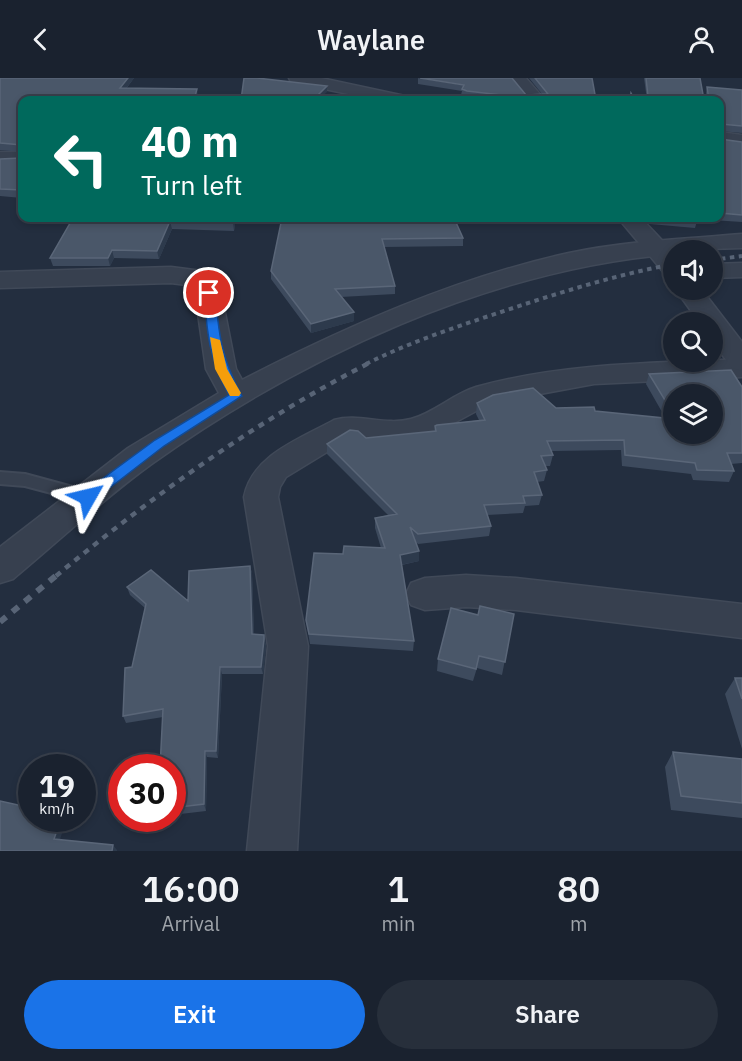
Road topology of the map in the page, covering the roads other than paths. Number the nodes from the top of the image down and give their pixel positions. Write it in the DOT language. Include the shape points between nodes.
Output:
graph roads {
  1 [pos="297,78"];
  2 [pos="517,78"];
  3 [pos="380,96"];
  4 [pos="533,96"];
  5 [pos="724,139"];
  6 [pos="742,141"];
  7 [pos="0,158"];
  8 [pos="18,158"];
  9 [pos="633,222"];
  10 [pos="742,241"];
  11 [pos="723,245"];
  12 [pos="663,257"];
  13 [pos="663,259"];
  14 [pos="742,270"];
  15 [pos="723,271"];
  16 [pos="0,280"];
  17 [pos="696,300"];
  18 [pos="742,362"];
  19 [pos="742,368"];
  20 [pos="236,396"];
  21 [pos="0,478"];
  22 [pos="88,497"];
  23 [pos="0,568"];
  24 [pos="425,594"];
  25 [pos="742,621"];
  26 [pos="272,851"];
  1 -- 3 [label="street"];
  2 -- 4 [label="street"];
  5 -- 6 [label="street"];
  7 -- 8 [label="street"];
  9 -- 12 [label="street"];
  10 -- 11 [label="street"];
  13 -- 20 [label="street" via="595,256 545,266 428,306"];
  14 -- 15 [label="street"];
  16 -- 20 [label="street" via="171,275 193,276 206,282 221,369"];
  17 -- 18 [label="street"];
  19 -- 26 [label="street" via="594,375 483,395 417,429 336,430 274,469 261,497 288,646"];
  20 -- 22 [label="street" via="159,443"];
  21 -- 22 [label="lane" via="25,480"];
  22 -- 23 [label="street"];
  24 -- 25 [label="street" via="516,594"];
}
